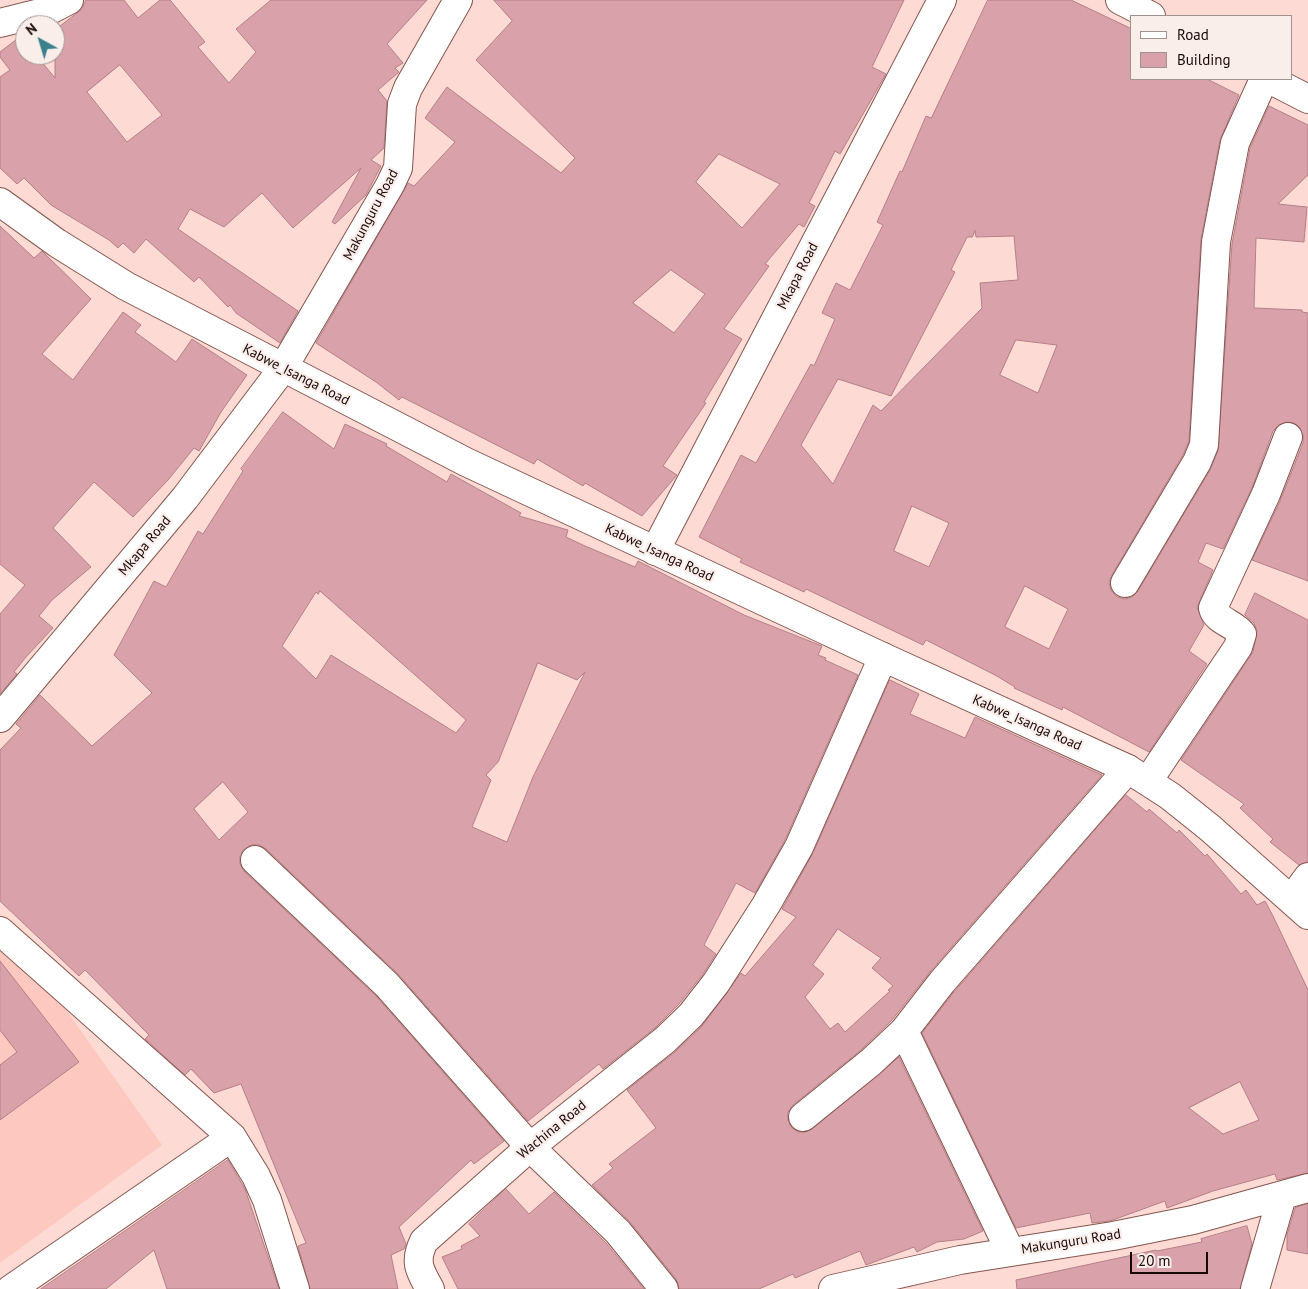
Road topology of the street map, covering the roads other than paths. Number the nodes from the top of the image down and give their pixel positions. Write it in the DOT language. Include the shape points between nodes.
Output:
graph roads {
  1 [pos="69,0"];
  2 [pos="458,0"];
  3 [pos="942,0"];
  4 [pos="1120,0"];
  5 [pos="1149,15"];
  6 [pos="0,23"];
  7 [pos="1264,80"];
  8 [pos="1272,80"];
  9 [pos="1308,99"];
  10 [pos="0,202"];
  11 [pos="283,368"];
  12 [pos="1288,437"];
  13 [pos="655,551"];
  14 [pos="1125,583"];
  15 [pos="883,657"];
  16 [pos="0,718"];
  17 [pos="1138,775"];
  18 [pos="255,860"];
  19 [pos="1308,877"];
  20 [pos="1300,907"];
  21 [pos="0,931"];
  22 [pos="904,1031"];
  23 [pos="803,1117"];
  24 [pos="232,1137"];
  25 [pos="530,1147"];
  26 [pos="1308,1188"];
  27 [pos="1282,1196"];
  28 [pos="1010,1251"];
  29 [pos="11,1289"];
  30 [pos="295,1289"];
  31 [pos="430,1289"];
  32 [pos="664,1289"];
  33 [pos="833,1289"];
  34 [pos="1255,1289"];
  1 -- 6 [label="street" via="48,11"];
  2 -- 11 [label="street, Makunguru Road" via="402,104 398,168 390,185"];
  3 -- 13 [label="street, Mkapa Road"];
  4 -- 5 [label="street"];
  7 -- 14 [label="street" via="1235,143 1216,242 1204,445"];
  8 -- 9 [label="street"];
  10 -- 11 [label="street, Kabwe_Isanga Road" via="126,286"];
  11 -- 13 [label="street, Kabwe_Isanga Road" via="466,462"];
  11 -- 16 [label="street, Mkapa Road" via="185,498"];
  12 -- 17 [label="street" via="1266,494 1213,608 1216,616 1242,634 1238,647"];
  13 -- 15 [label="street, Kabwe_Isanga Road"];
  15 -- 17 [label="street, Kabwe_Isanga Road"];
  15 -- 25 [label="street, Wachina Road" via="799,847 716,983 691,1015 665,1040"];
  17 -- 20 [label="street, Kabwe_Isanga Road" via="1210,828"];
  17 -- 22 [label="street" via="942,982"];
  18 -- 25 [label="street" via="387,985"];
  19 -- 20 [label="street"];
  21 -- 24 [label="street"];
  22 -- 23 [label="street"];
  22 -- 28 [label="street"];
  24 -- 29 [label="street"];
  24 -- 30 [label="street" via="267,1200"];
  25 -- 31 [label="street, Wachina Road" via="424,1241 418,1254 419,1270"];
  25 -- 32 [label="street" via="618,1232"];
  26 -- 27 [label="street, Makunguru Road"];
  27 -- 28 [label="street, Makunguru Road" via="1193,1220"];
  27 -- 34 [label="street"];
  28 -- 33 [label="street, Makunguru Road"];
}
